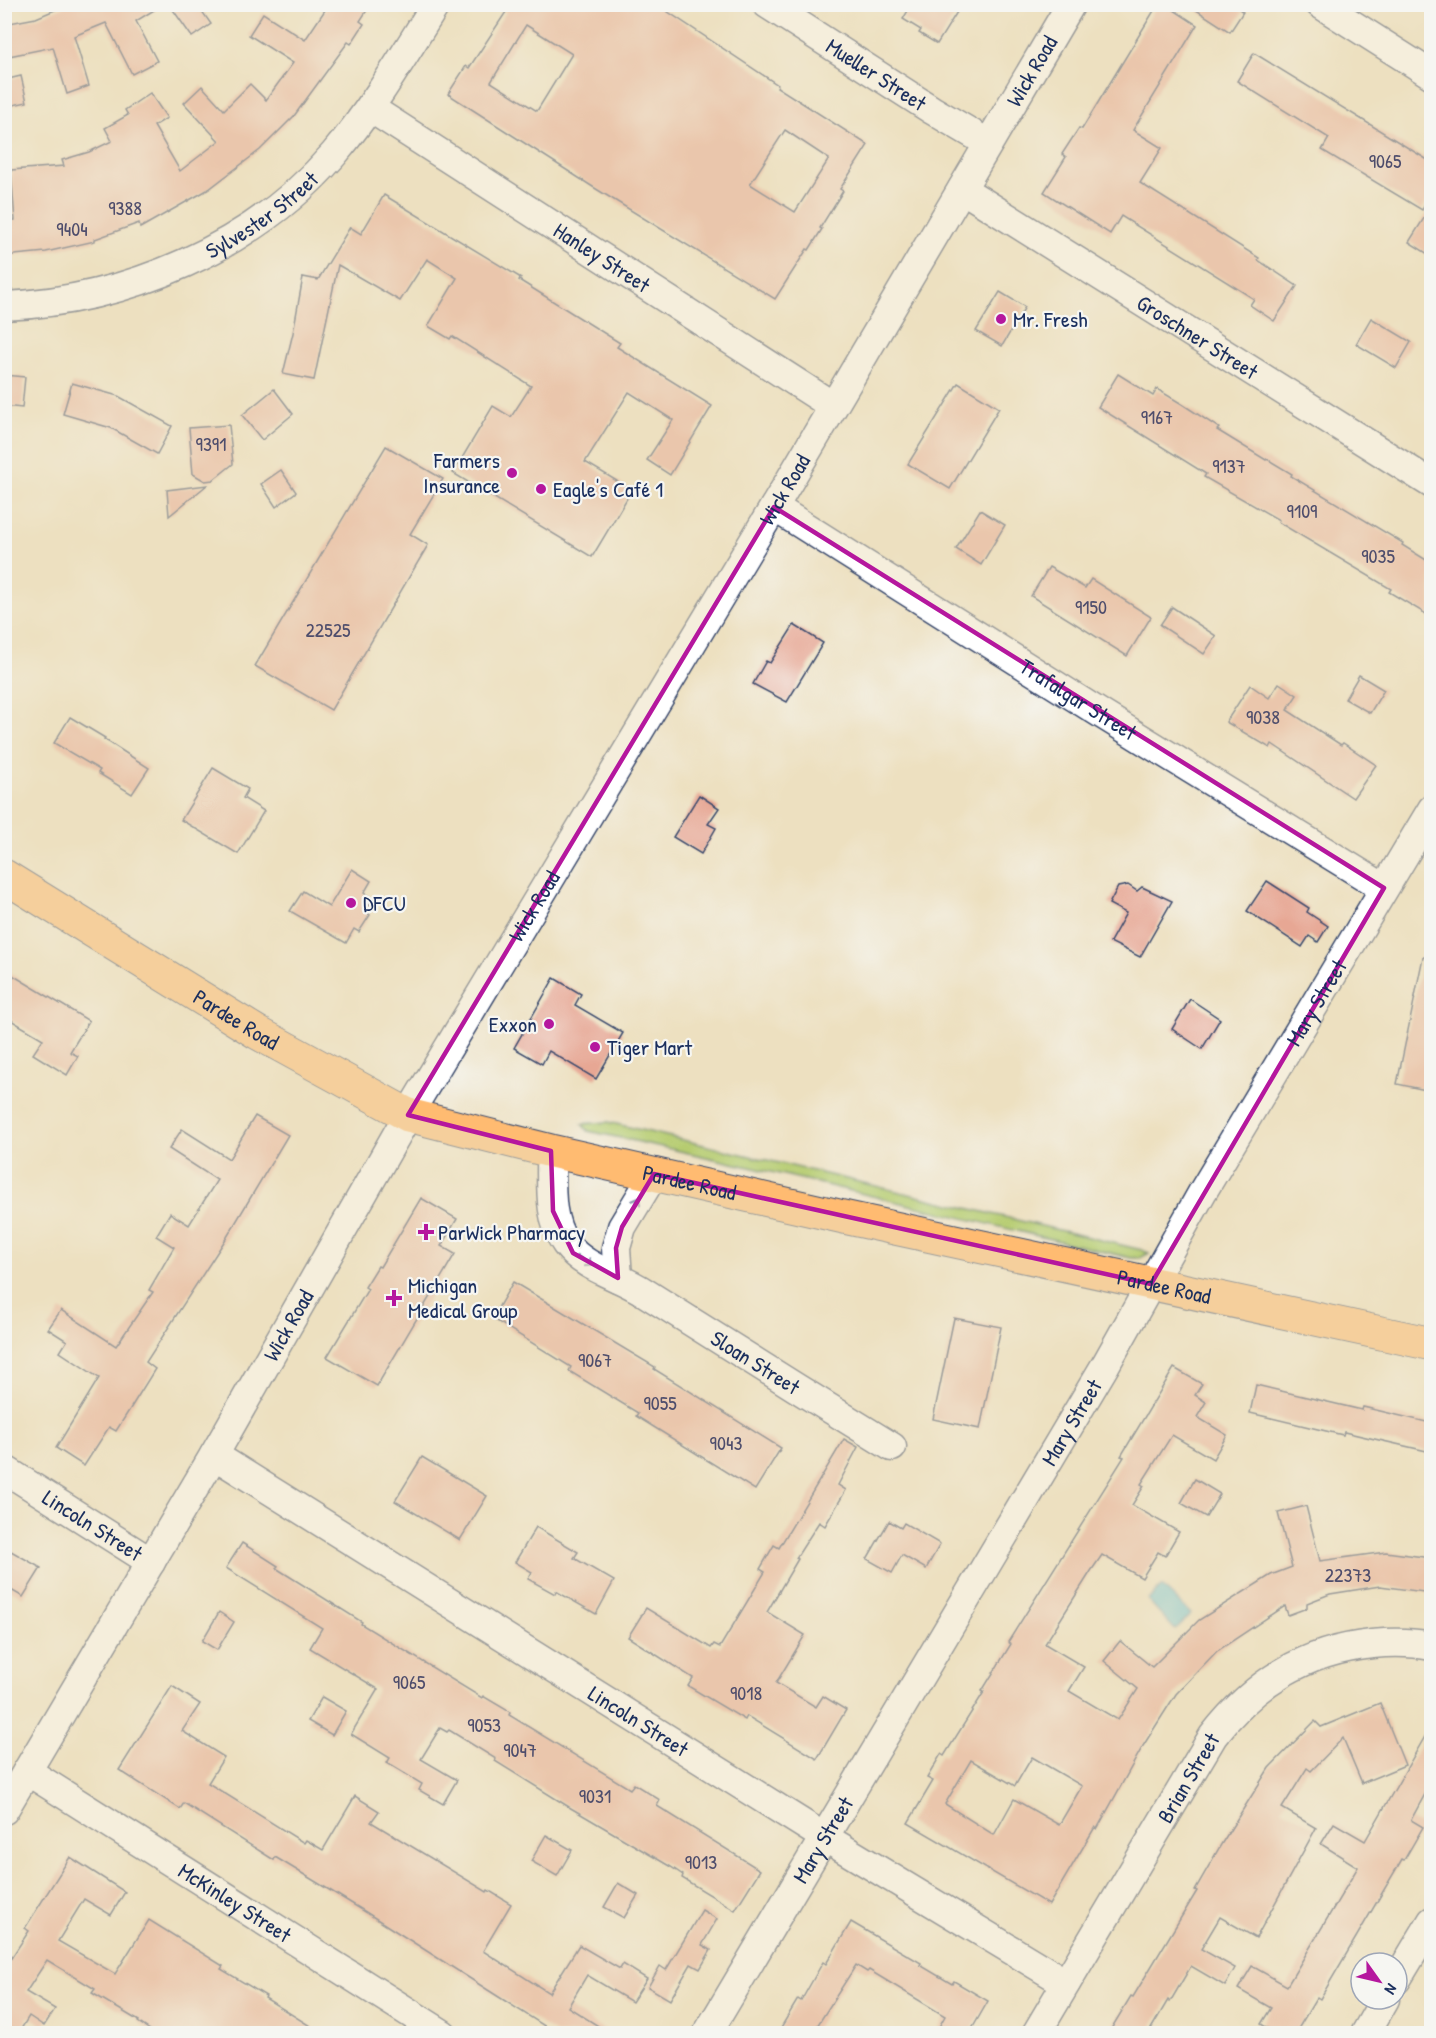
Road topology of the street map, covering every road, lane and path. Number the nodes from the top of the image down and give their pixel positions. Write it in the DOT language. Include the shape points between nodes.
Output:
graph roads {
  1 [pos="436,4"];
  2 [pos="767,4"];
  3 [pos="1071,4"];
  4 [pos="1320,4"];
  5 [pos="1431,75"];
  6 [pos="370,108"];
  7 [pos="988,143"];
  8 [pos="962,189"];
  9 [pos="4,306"];
  10 [pos="833,406"];
  11 [pos="1431,484"];
  12 [pos="774,507"];
  13 [pos="1431,809"];
  14 [pos="4,876"];
  15 [pos="1384,888"];
  16 [pos="408,1115"];
  17 [pos="550,1151"];
  18 [pos="654,1174"];
  19 [pos="618,1278"];
  20 [pos="1151,1284"];
  21 [pos="1431,1344"];
  22 [pos="892,1447"];
  23 [pos="214,1455"];
  24 [pos="4,1468"];
  25 [pos="151,1562"];
  26 [pos="1431,1646"];
  27 [pos="27,1772"];
  28 [pos="4,1810"];
  29 [pos="824,1837"];
  30 [pos="1431,1921"];
  31 [pos="1409,1959"];
  32 [pos="1066,1983"];
  33 [pos="1378,2011"];
  34 [pos="443,2034"];
  35 [pos="707,2034"];
  36 [pos="1036,2034"];
  37 [pos="1365,2034"];
  1 -- 6 [label="street, Sylvester Street"];
  2 -- 7 [label="street, Mueller Street"];
  3 -- 7 [label="street, Wick Road"];
  4 -- 5 [label="street"];
  6 -- 9 [label="street, Sylvester Street" via="333,156 291,195 246,230 202,255 132,283 78,298"];
  6 -- 10 [label="street, Hanley Street"];
  7 -- 8 [label="street, Wick Road"];
  8 -- 10 [label="street, Wick Road"];
  8 -- 11 [label="street, Groschner Street"];
  10 -- 12 [label="street, Wick Road"];
  12 -- 15 [label="street, Trafalgar Street"];
  12 -- 16 [label="street, Wick Road"];
  13 -- 15 [label="street, Mary Street"];
  14 -- 16 [label="main road, Pardee Road" via="258,1034"];
  15 -- 20 [label="street, Mary Street"];
  16 -- 17 [label="main road, Pardee Road"];
  16 -- 23 [label="street, Wick Road"];
  17 -- 18 [label="main road, Pardee Road"];
  17 -- 19 [label="street, Sloan Street, one-way" via="553,1210 565,1242 587,1263"];
  19 -- 18 [label="street, one-way" via="616,1248 622,1227"];
  18 -- 20 [label="main road, Pardee Road"];
  19 -- 22 [label="street, Sloan Street"];
  20 -- 21 [label="main road, Pardee Road"];
  20 -- 29 [label="street, Mary Street"];
  23 -- 25 [label="street, Wick Road"];
  23 -- 29 [label="street, Lincoln Street"];
  24 -- 25 [label="street, Lincoln Street"];
  25 -- 27 [label="street, Wick Road"];
  26 -- 32 [label="street, Brian Street" via="1388,1642 1350,1646 1286,1670 1249,1696 1213,1736"];
  27 -- 28 [label="street, Wick Road"];
  27 -- 34 [label="street, McKinley Street"];
  29 -- 32 [label="street, Lincoln Street"];
  29 -- 35 [label="street, Mary Street"];
  30 -- 31 [label="street"];
  32 -- 36 [label="street, Brian Street"];
  33 -- 37 [label="street"];
}
